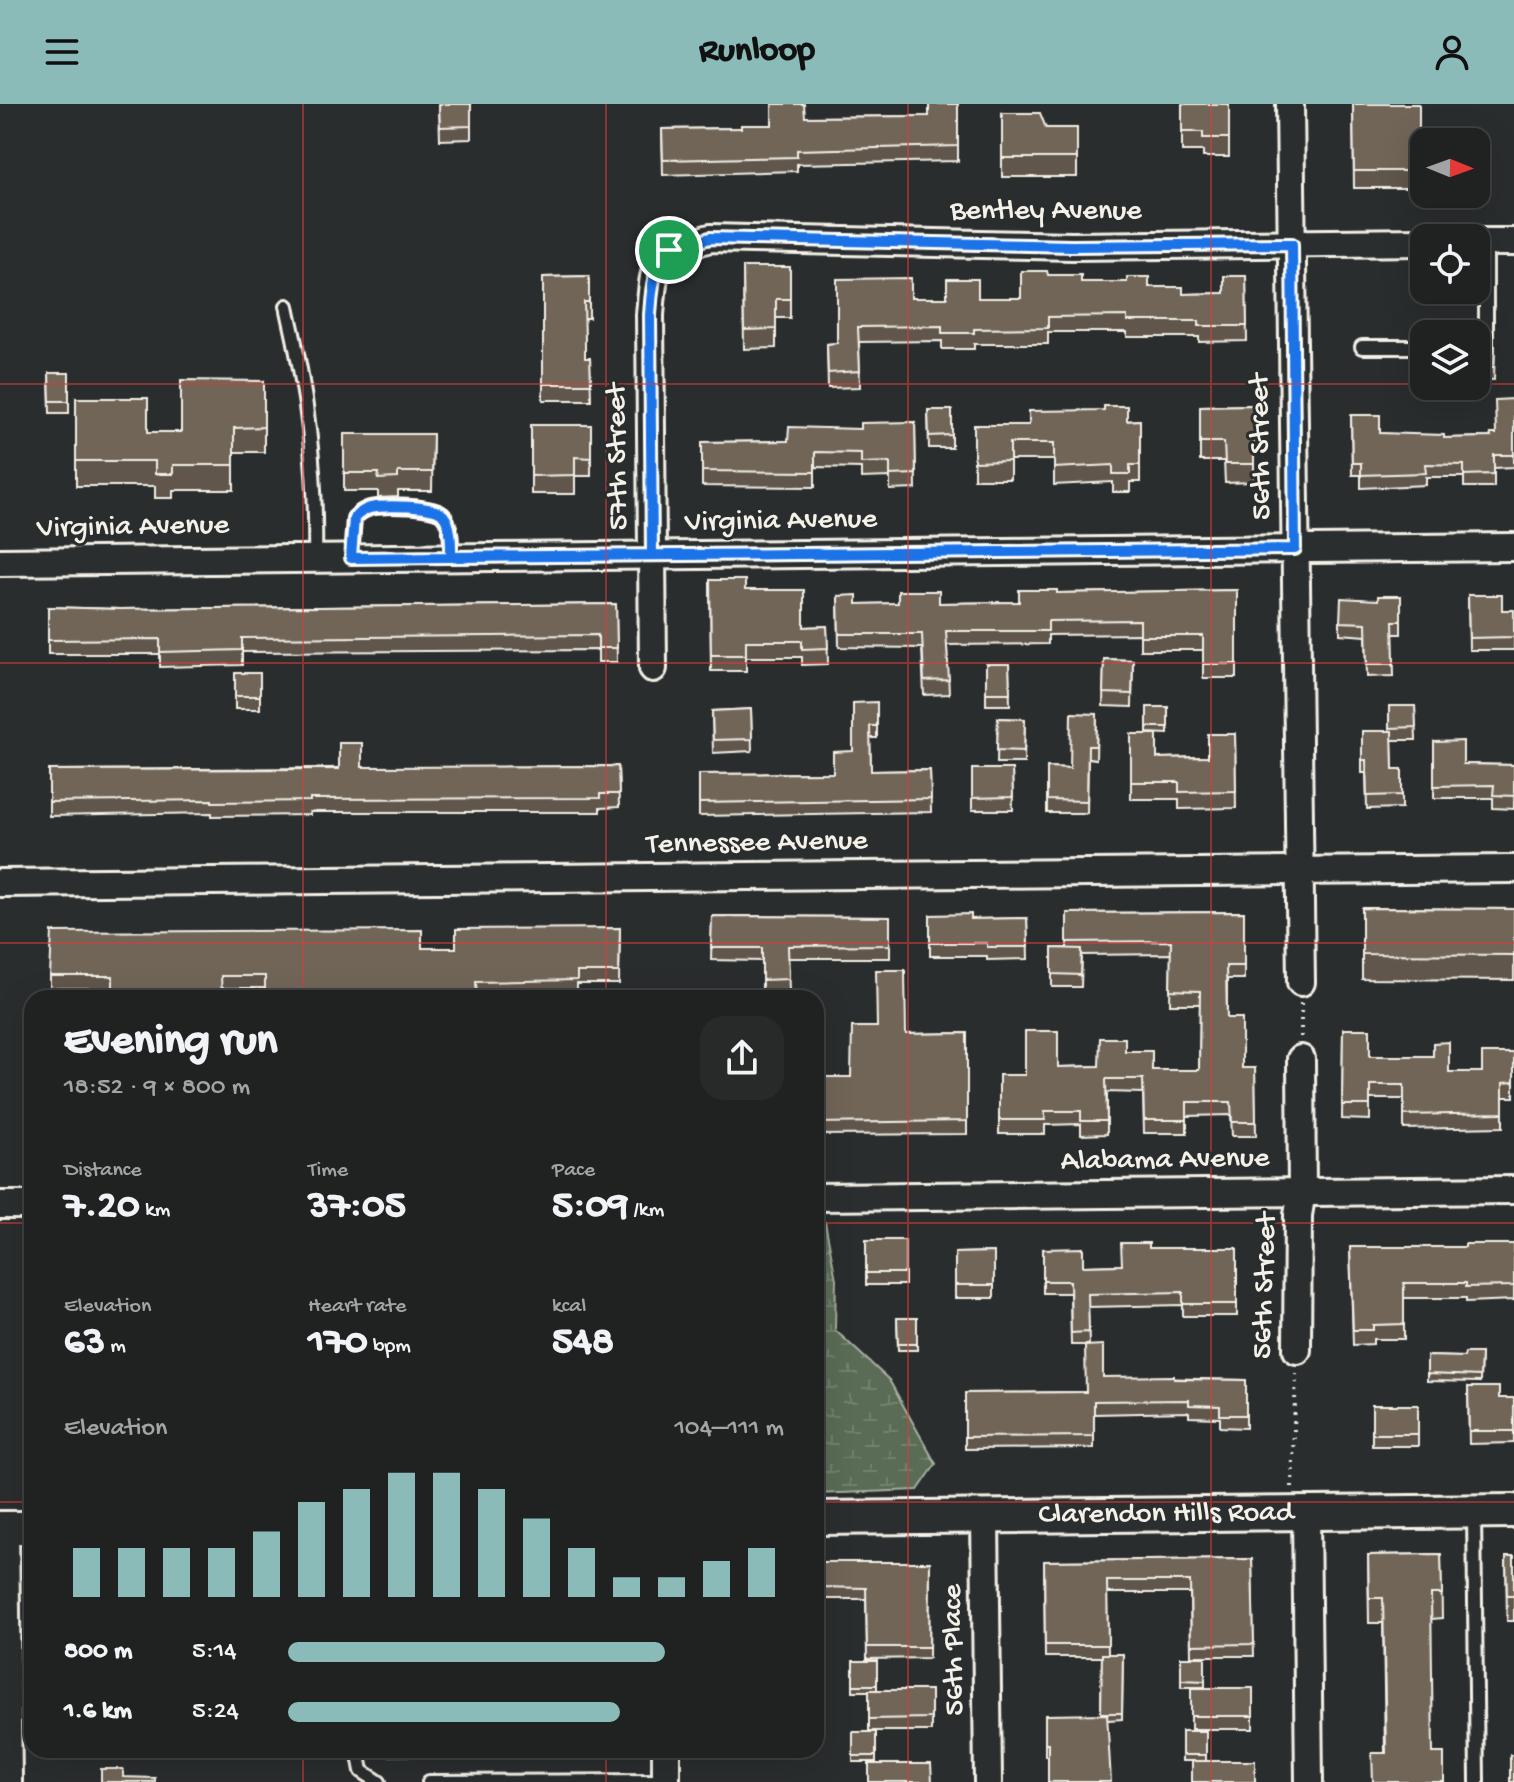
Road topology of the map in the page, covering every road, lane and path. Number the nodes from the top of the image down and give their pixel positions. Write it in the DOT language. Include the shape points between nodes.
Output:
graph roads {
  1 [pos="1290,104"];
  2 [pos="1410,242"];
  3 [pos="1490,242"];
  4 [pos="1514,242"];
  5 [pos="1292,244"];
  6 [pos="669,250"];
  7 [pos="287,306"];
  8 [pos="1362,347"];
  9 [pos="1410,347"];
  10 [pos="1514,547"];
  11 [pos="1295,549"];
  12 [pos="652,555"];
  13 [pos="451,557"];
  14 [pos="351,558"];
  15 [pos="315,559"];
  16 [pos="0,562"];
  17 [pos="653,668"];
  18 [pos="1514,869"];
  19 [pos="1299,871"];
  20 [pos="0,883"];
  21 [pos="1301,982"];
  22 [pos="1301,1059"];
  23 [pos="1514,1190"];
  24 [pos="1302,1192"];
  25 [pos="824,1197"];
  26 [pos="0,1205"];
  27 [pos="24,1205"];
  28 [pos="1297,1350"];
  29 [pos="1514,1511"];
  30 [pos="1474,1512"];
  31 [pos="1298,1514"];
  32 [pos="985,1517"];
  33 [pos="824,1518"];
  34 [pos="12,1528"];
  35 [pos="360,1758"];
  36 [pos="666,1758"];
  37 [pos="666,1781"];
  38 [pos="8,1782"];
  39 [pos="379,1782"];
  40 [pos="429,1782"];
  41 [pos="988,1782"];
  42 [pos="1309,1782"];
  43 [pos="1477,1782"];
  1 -- 5 [label="street, 56th Street"];
  2 -- 5 [label="street, Bentley Avenue"];
  3 -- 4 [label="street"];
  5 -- 6 [label="street, Bentley Avenue" via="1072,246 710,238"];
  5 -- 11 [label="street, 56th Street"];
  6 -- 12 [label="street, 57th Street" via="653,281 650,315"];
  7 -- 15 [label="lane" via="303,375 317,497"];
  8 -- 9 [label="lane"];
  10 -- 11 [label="street, Virginia Avenue"];
  11 -- 12 [label="street, Virginia Avenue"];
  11 -- 19 [label="street, 56th Street"];
  12 -- 13 [label="street, Virginia Avenue"];
  12 -- 17 [label="street, 57th Street"];
  13 -- 14 [label="street, Virginia Avenue"];
  13 -- 14 [label="lane" via="448,526 436,509 380,507 354,518"];
  14 -- 15 [label="street, Virginia Avenue"];
  15 -- 16 [label="street, Virginia Avenue"];
  18 -- 19 [label="street, Tennessee Avenue"];
  19 -- 20 [label="street, Tennessee Avenue"];
  19 -- 21 [label="street, 56th Street"];
  21 -- 22 [label="path"];
  22 -- 24 [label="street, 56th Street"];
  23 -- 24 [label="street, Alabama Avenue"];
  24 -- 25 [label="street, Alabama Avenue"];
  24 -- 28 [label="street, 56th Street"];
  26 -- 27 [label="street"];
  28 -- 31 [label="path, 56th Street"];
  29 -- 30 [label="street, Clarendon Hills Road"];
  30 -- 31 [label="street, Clarendon Hills Road"];
  30 -- 43 [label="lane"];
  31 -- 32 [label="street, Clarendon Hills Road"];
  31 -- 42 [label="street"];
  32 -- 33 [label="street, Clarendon Hills Road"];
  32 -- 41 [label="street, 56th Place"];
  34 -- 38 [label="street"];
  35 -- 39 [label="lane" via="362,1771"];
  36 -- 37 [label="street"];
  37 -- 40 [label="lane"];
}
